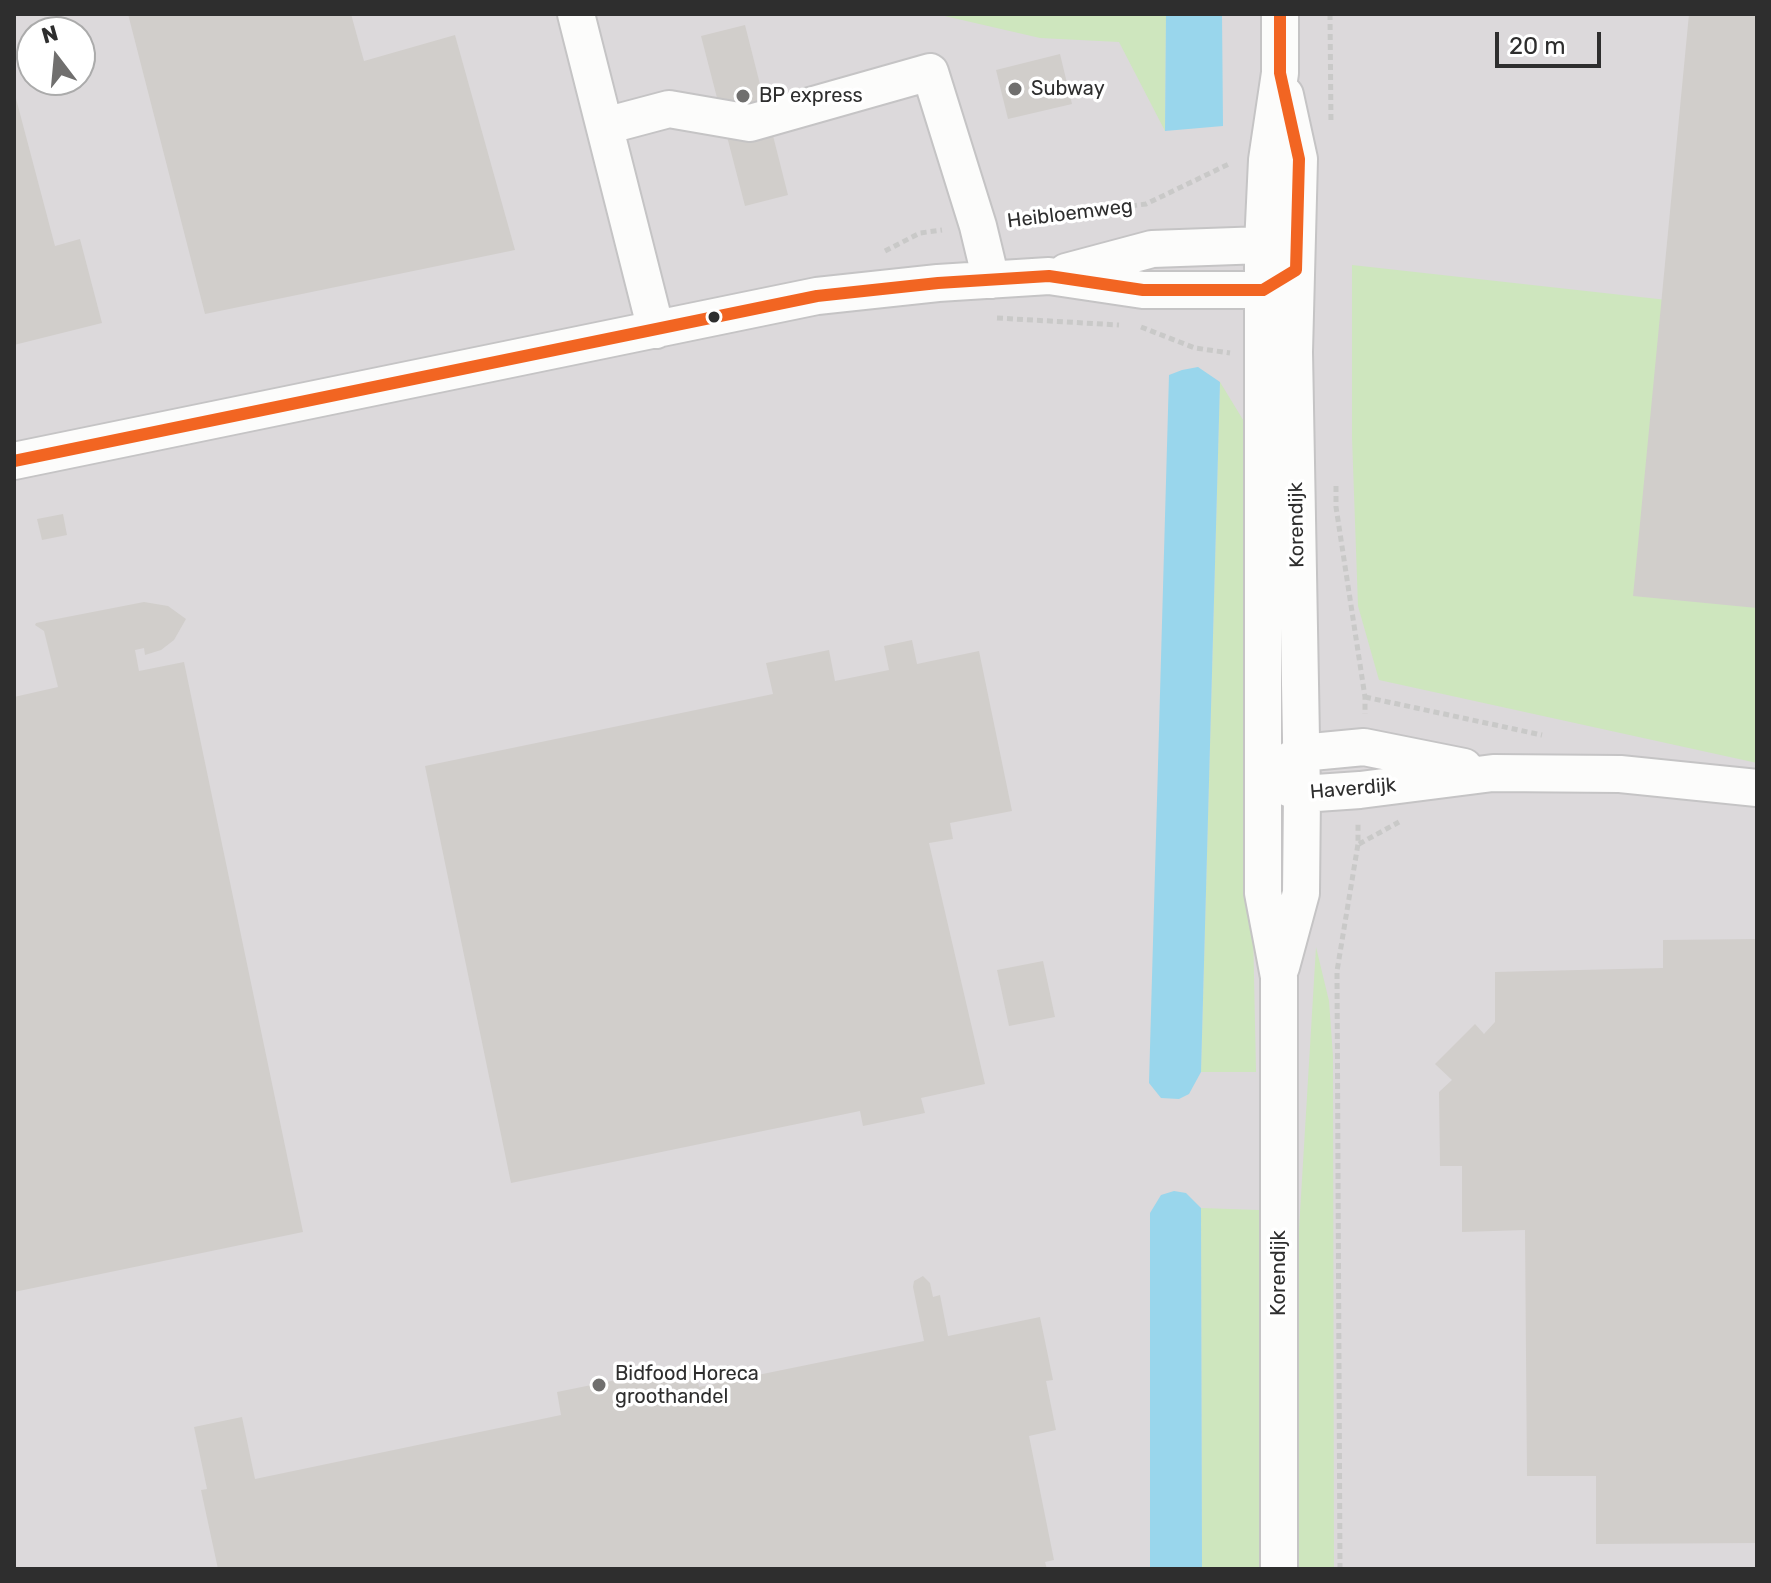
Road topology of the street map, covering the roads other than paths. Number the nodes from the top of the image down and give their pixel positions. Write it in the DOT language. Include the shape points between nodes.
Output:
graph roads {
  1 [pos="576,14"];
  2 [pos="1280,14"];
  3 [pos="1280,73"];
  4 [pos="605,126"];
  5 [pos="1263,245"];
  6 [pos="1296,270"];
  7 [pos="1049,276"];
  8 [pos="991,280"];
  9 [pos="1263,290"];
  10 [pos="656,330"];
  11 [pos="14,461"];
  12 [pos="1301,753"];
  13 [pos="1493,773"];
  14 [pos="1264,777"];
  15 [pos="1757,788"];
  16 [pos="1302,794"];
  17 [pos="1279,977"];
  18 [pos="1279,1569"];
  1 -- 4 [label="street"];
  2 -- 3 [label="street, Korendijk"];
  3 -- 5 [label="street, Korendijk" via="1267,160"];
  3 -- 6 [label="street, Korendijk" via="1299,159"];
  4 -- 8 [label="street" via="669,109 750,123 930,72"];
  4 -- 10 [label="street"];
  5 -- 6 [label="street"];
  5 -- 7 [label="street" via="1152,249"];
  5 -- 9 [label="street, Korendijk"];
  6 -- 9 [label="street"];
  6 -- 12 [label="street, Korendijk"];
  7 -- 8 [label="street"];
  7 -- 9 [label="street" via="1143,290"];
  8 -- 10 [label="street" via="817,296"];
  9 -- 14 [label="street, Korendijk"];
  10 -- 11 [label="street"];
  12 -- 13 [label="street, Haverdijk" via="1364,747"];
  12 -- 14 [label="street, Haverdijk"];
  12 -- 16 [label="street, Korendijk"];
  13 -- 15 [label="street, Haverdijk" via="1620,774"];
  13 -- 16 [label="street, Haverdijk"];
  14 -- 16 [label="street, Haverdijk"];
  14 -- 17 [label="street, Korendijk" via="1263,893"];
  16 -- 17 [label="street, Korendijk" via="1301,893"];
  17 -- 18 [label="street, Korendijk"];
}
